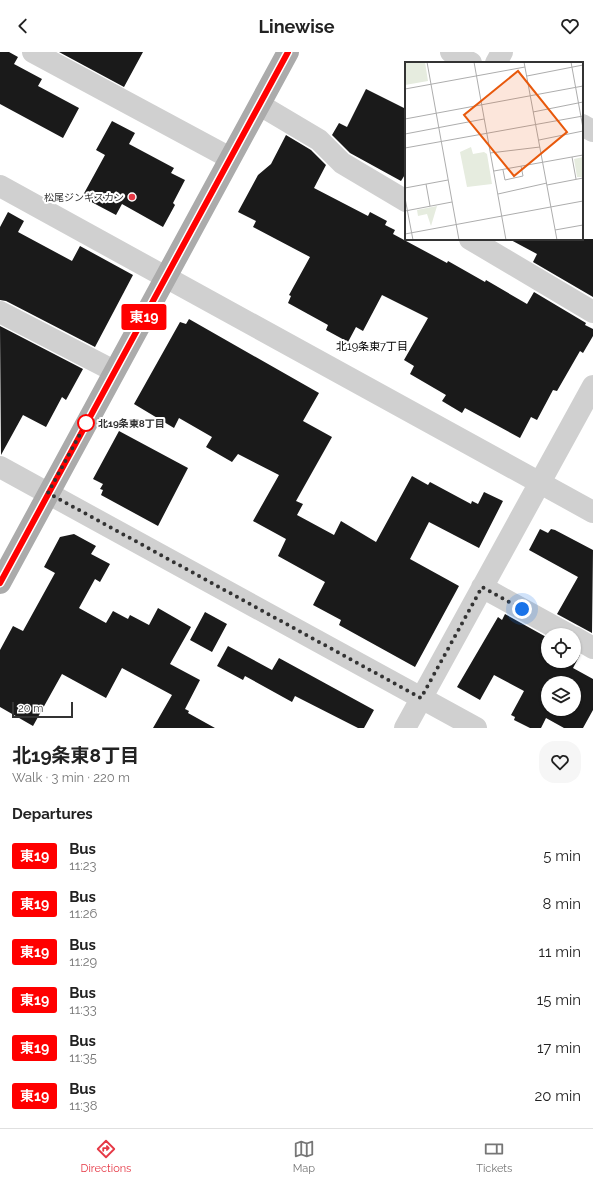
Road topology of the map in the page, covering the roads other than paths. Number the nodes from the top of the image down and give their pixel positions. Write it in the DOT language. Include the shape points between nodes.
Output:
graph roads {
  1 [pos="33,52"];
  2 [pos="288,52"];
  3 [pos="451,52"];
  4 [pos="502,52"];
  5 [pos="469,62"];
  6 [pos="497,62"];
  7 [pos="260,105"];
  8 [pos="583,125"];
  9 [pos="593,131"];
  10 [pos="230,158"];
  11 [pos="0,186"];
  12 [pos="405,200"];
  13 [pos="472,240"];
  14 [pos="166,277"];
  15 [pos="0,312"];
  16 [pos="593,312"];
  17 [pos="114,371"];
  18 [pos="593,386"];
  19 [pos="0,467"];
  20 [pos="541,483"];
  21 [pos="48,493"];
  22 [pos="593,512"];
  23 [pos="0,583"];
  24 [pos="482,587"];
  25 [pos="557,628"];
  26 [pos="581,642"];
  27 [pos="593,648"];
  28 [pos="421,698"];
  29 [pos="405,728"];
  30 [pos="476,728"];
  1 -- 10 [label="street"];
  2 -- 7 [label="main road"];
  3 -- 5 [label="street"];
  4 -- 6 [label="street"];
  7 -- 10 [label="main road"];
  7 -- 12 [label="street" via="319,140 342,163"];
  8 -- 9 [label="street"];
  10 -- 14 [label="main road"];
  11 -- 14 [label="street"];
  13 -- 16 [label="street"];
  14 -- 17 [label="main road"];
  14 -- 20 [label="street"];
  15 -- 17 [label="street"];
  17 -- 21 [label="main road"];
  18 -- 20 [label="street"];
  19 -- 21 [label="street"];
  20 -- 22 [label="street"];
  20 -- 24 [label="street"];
  21 -- 23 [label="main road"];
  21 -- 28 [label="street"];
  24 -- 25 [label="street"];
  24 -- 28 [label="street"];
  26 -- 27 [label="street"];
  28 -- 29 [label="street"];
  28 -- 30 [label="street"];
}
